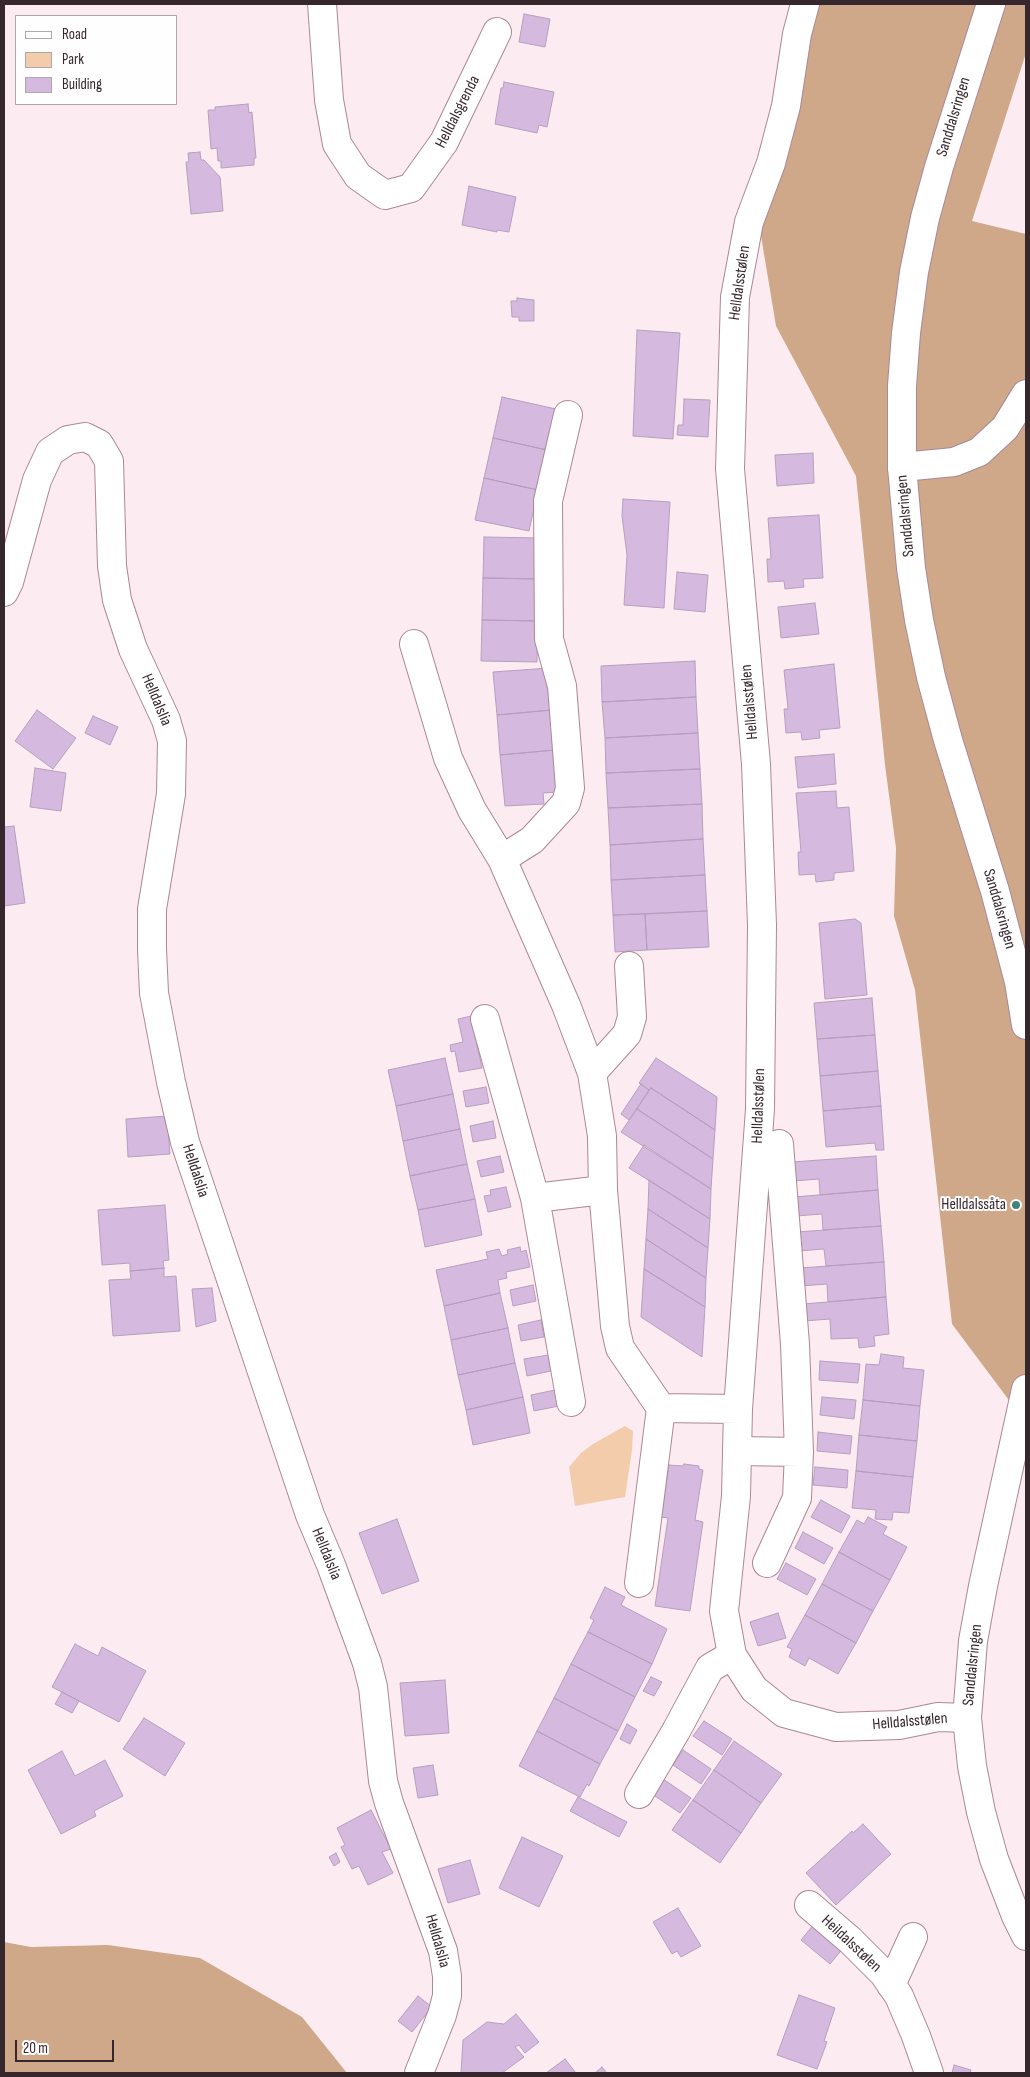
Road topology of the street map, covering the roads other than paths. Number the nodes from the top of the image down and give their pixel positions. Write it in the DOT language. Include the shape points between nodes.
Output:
graph roads {
  1 [pos="322,4"];
  2 [pos="805,4"];
  3 [pos="991,4"];
  4 [pos="498,32"];
  5 [pos="1026,394"];
  6 [pos="568,415"];
  7 [pos="902,467"];
  8 [pos="4,592"];
  9 [pos="414,644"];
  10 [pos="502,859"];
  11 [pos="629,966"];
  12 [pos="485,1019"];
  13 [pos="1026,1025"];
  14 [pos="592,1072"];
  15 [pos="779,1144"];
  16 [pos="604,1190"];
  17 [pos="535,1198"];
  18 [pos="1026,1389"];
  19 [pos="571,1402"];
  20 [pos="661,1408"];
  21 [pos="738,1409"];
  22 [pos="738,1451"];
  23 [pos="799,1452"];
  24 [pos="767,1563"];
  25 [pos="639,1583"];
  26 [pos="732,1655"];
  27 [pos="968,1718"];
  28 [pos="638,1794"];
  29 [pos="809,1904"];
  30 [pos="1026,1936"];
  31 [pos="913,1937"];
  32 [pos="891,1985"];
  33 [pos="419,2073"];
  34 [pos="928,2073"];
  1 -- 4 [label="street, Helldalsgrenda" via="328,100 337,144 358,176 385,195 411,188 444,142"];
  2 -- 21 [label="street, Helldalsstølen" via="786,106 771,163 749,222 735,297 730,469 756,764 762,925 760,1109"];
  3 -- 7 [label="street, Sanddalsringen" via="939,167 914,272 902,386"];
  5 -- 7 [label="street" via="1005,428 979,452 954,462"];
  6 -- 10 [label="street" via="548,501 549,639 562,686 570,788 566,803 532,840"];
  7 -- 13 [label="street, Sanddalsringen" via="911,568 931,677 997,899"];
  8 -- 33 [label="street, Helldalslia" via="37,480 50,452 68,440 85,437 99,444 109,461 112,566 117,600 133,649 166,720 172,741 171,794 152,909 154,993 168,1066 185,1142 207,1208 310,1515 367,1662 389,1803 443,1951 447,1996"];
  9 -- 10 [label="street" via="448,758 472,810"];
  10 -- 14 [label="street"];
  11 -- 14 [label="street" via="632,1017 627,1034"];
  12 -- 17 [label="street"];
  14 -- 16 [label="street" via="602,1136"];
  15 -- 23 [label="street, Helldalsstølen" via="795,1344"];
  16 -- 17 [label="street"];
  16 -- 20 [label="street" via="615,1326 620,1348"];
  17 -- 19 [label="street"];
  18 -- 27 [label="street, Sanddalsringen" via="983,1586 974,1641"];
  20 -- 21 [label="street"];
  20 -- 25 [label="street"];
  21 -- 22 [label="street, Helldalsstølen"];
  22 -- 23 [label="street"];
  22 -- 26 [label="street, Helldalsstølen" via="724,1611"];
  23 -- 24 [label="street, Helldalsstølen" via="797,1498"];
  26 -- 27 [label="street, Helldalsstølen" via="754,1689 784,1713 836,1727 899,1725 938,1717"];
  26 -- 28 [label="street" via="710,1668"];
  27 -- 30 [label="street, Sanddalsringen" via="972,1766 983,1822 994,1859"];
  29 -- 32 [label="street, Heildalsstølen" via="851,1941"];
  31 -- 32 [label="street, Heildalsstølen"];
  32 -- 34 [label="street, Heildalsstølen" via="916,2036"];
}
